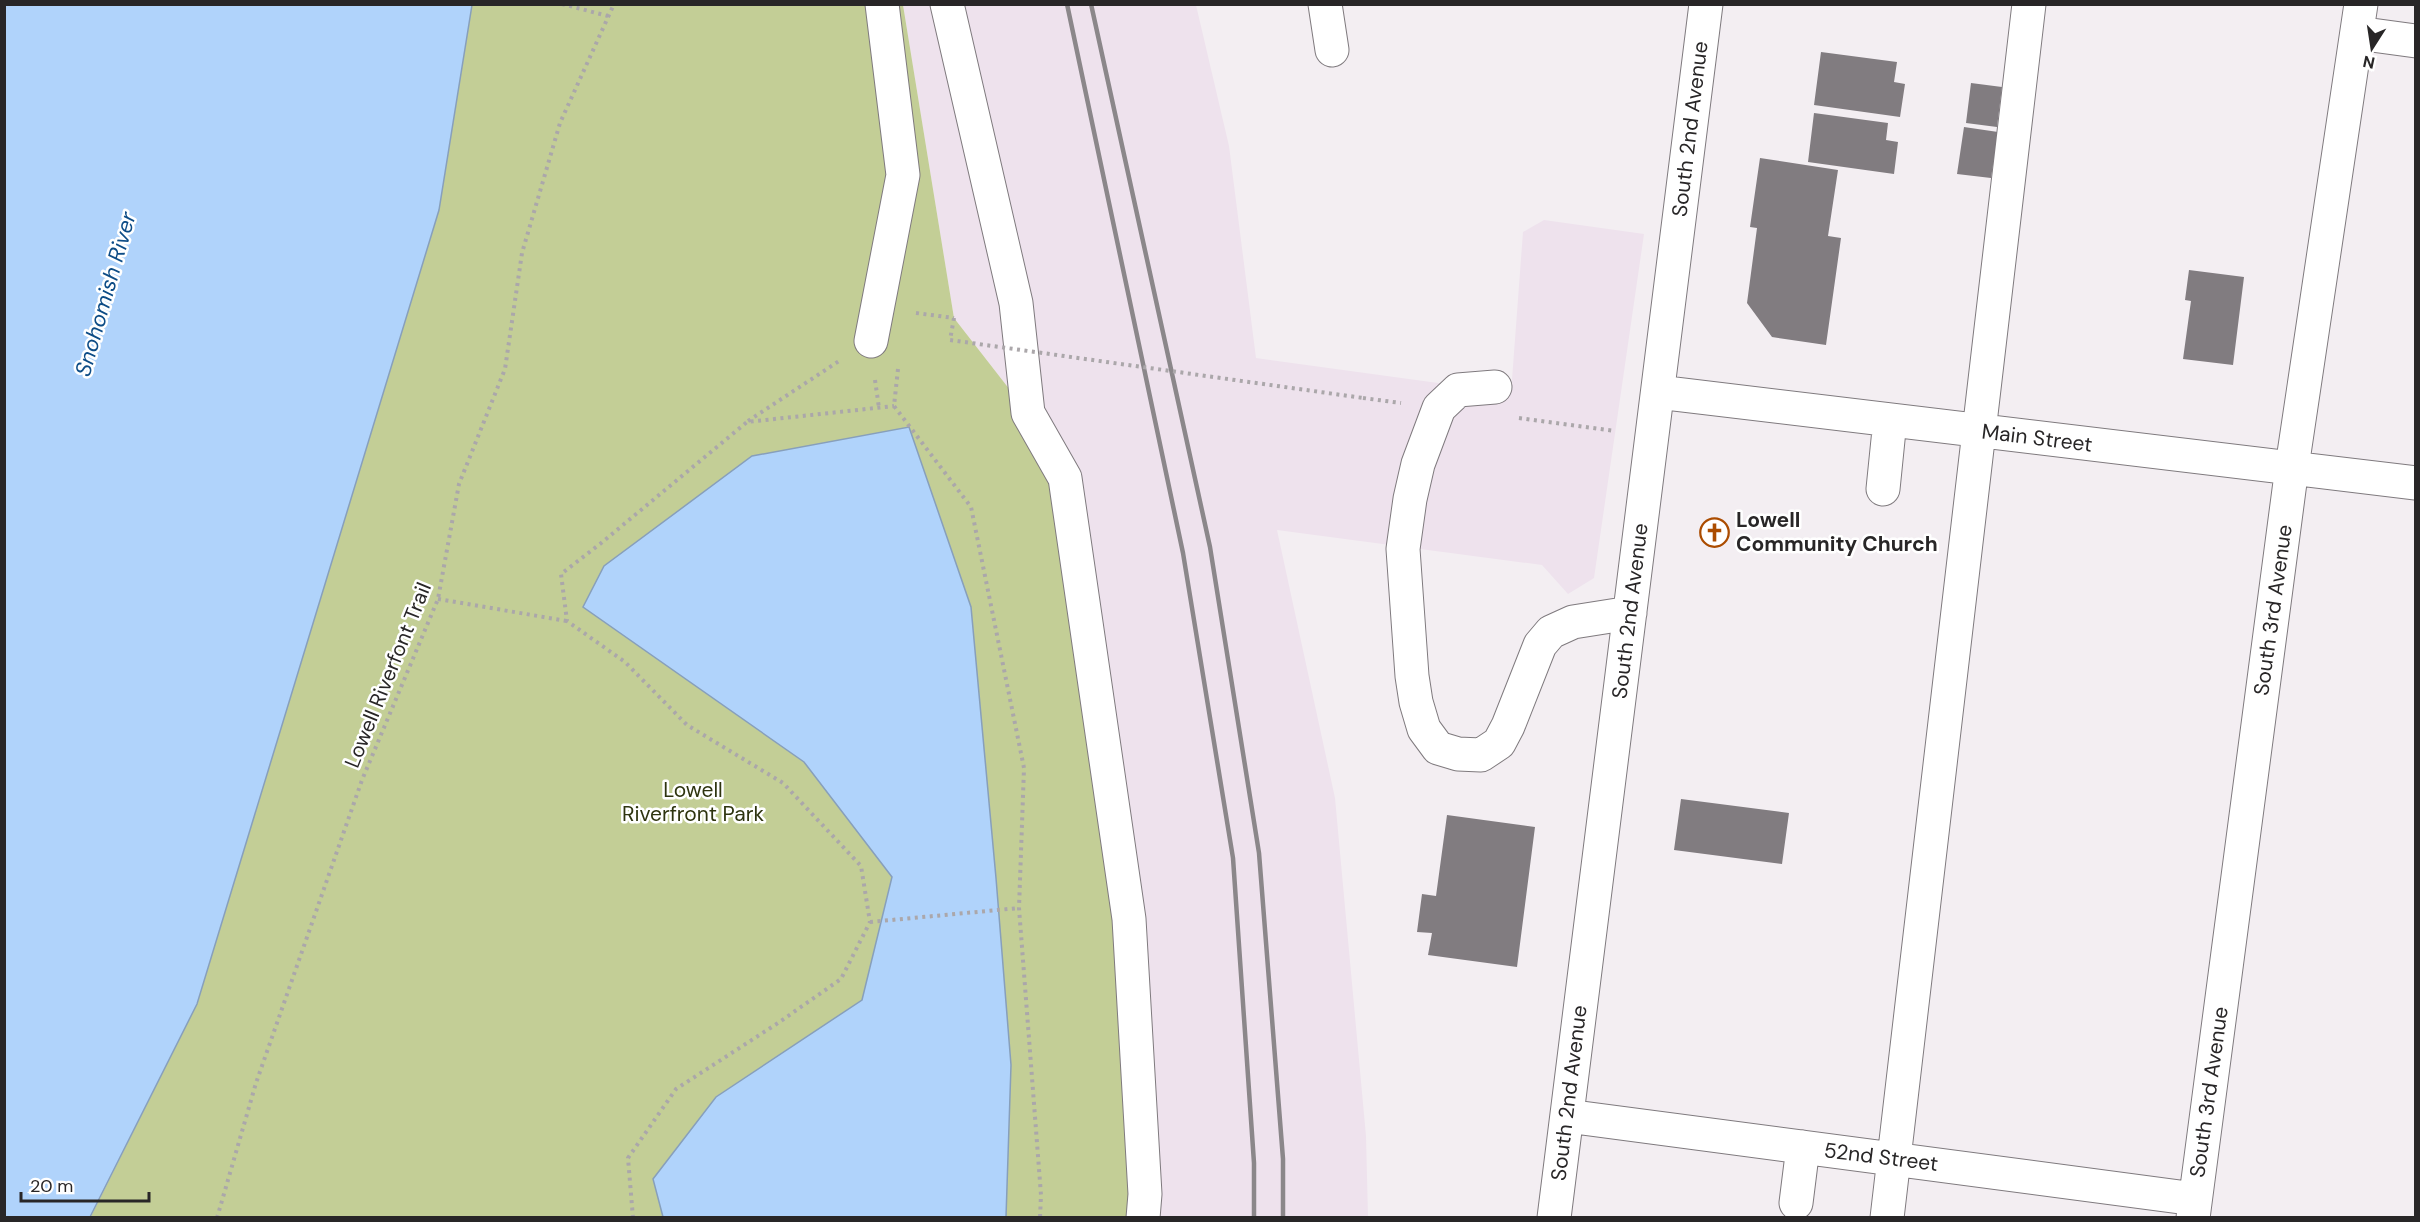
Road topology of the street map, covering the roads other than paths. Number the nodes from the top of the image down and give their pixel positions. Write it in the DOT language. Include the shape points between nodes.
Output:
graph roads {
  1 [pos="882,4"];
  2 [pos="946,4"];
  3 [pos="1325,4"];
  4 [pos="1706,4"];
  5 [pos="2029,4"];
  6 [pos="2359,19"];
  7 [pos="2415,41"];
  8 [pos="1332,50"];
  9 [pos="871,341"];
  10 [pos="1495,387"];
  11 [pos="1658,392"];
  12 [pos="1890,420"];
  13 [pos="1979,431"];
  14 [pos="2292,467"];
  15 [pos="2415,483"];
  16 [pos="1883,489"];
  17 [pos="1630,613"];
  18 [pos="1567,1116"];
  19 [pos="1803,1147"];
  20 [pos="1896,1158"];
  21 [pos="1796,1203"];
  22 [pos="2194,1208"];
  23 [pos="1143,1218"];
  24 [pos="1554,1218"];
  25 [pos="1887,1218"];
  1 -- 9 [label="street" via="903,175"];
  2 -- 23 [label="street" via="1016,303 1028,412 1065,478 1129,919 1145,1194"];
  3 -- 8 [label="street"];
  4 -- 11 [label="street, South 2nd Avenue"];
  5 -- 13 [label="street"];
  6 -- 7 [label="street"];
  6 -- 14 [label="street, South 3rd Avenue"];
  10 -- 17 [label="street" via="1458,390 1439,408 1418,464 1410,500 1403,549 1412,676 1424,729 1438,748 1481,755 1499,743 1540,645 1551,632 1573,622"];
  11 -- 12 [label="street, Main Street"];
  11 -- 17 [label="street, South 2nd Avenue"];
  12 -- 13 [label="street, Main Street"];
  12 -- 16 [label="street"];
  13 -- 14 [label="street, Main Street"];
  13 -- 20 [label="street"];
  14 -- 15 [label="street, Main Street"];
  14 -- 22 [label="street, South 3rd Avenue"];
  17 -- 18 [label="street, South 2nd Avenue"];
  18 -- 19 [label="street, 52nd Street"];
  18 -- 24 [label="street, South 2nd Avenue"];
  19 -- 20 [label="street, 52nd Street"];
  19 -- 21 [label="street"];
  20 -- 22 [label="street, 52nd Street"];
  20 -- 25 [label="street"];
}
